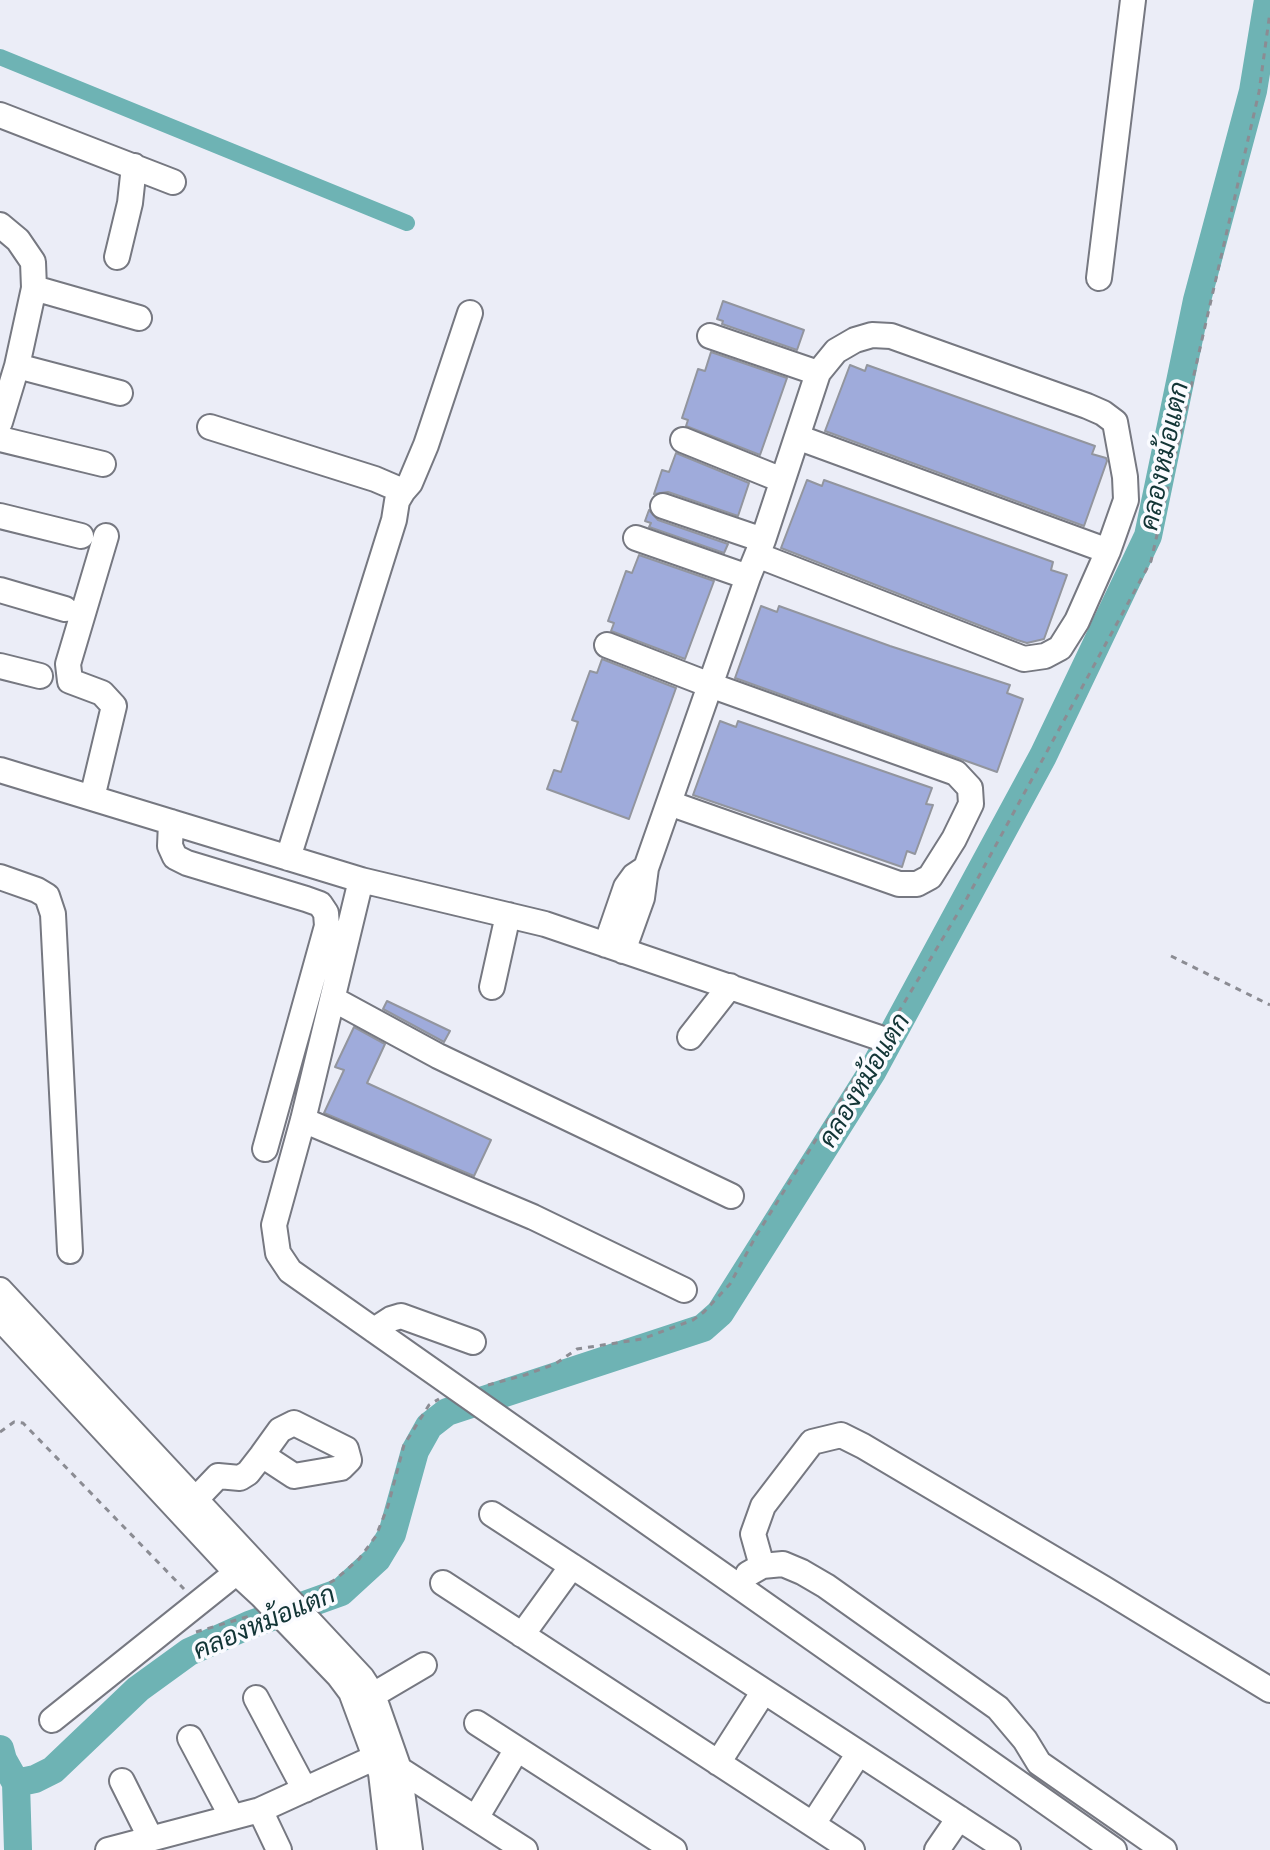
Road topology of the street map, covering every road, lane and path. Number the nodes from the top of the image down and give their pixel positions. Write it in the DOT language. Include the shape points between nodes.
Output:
graph roads {
  1 [pos="1133,0"];
  2 [pos="0,115"];
  3 [pos="134,166"];
  4 [pos="173,182"];
  5 [pos="0,225"];
  6 [pos="117,257"];
  7 [pos="1099,278"];
  8 [pos="34,288"];
  9 [pos="470,313"];
  10 [pos="139,318"];
  11 [pos="710,336"];
  12 [pos="13,353"];
  13 [pos="818,373"];
  14 [pos="120,393"];
  15 [pos="0,420"];
  16 [pos="210,427"];
  17 [pos="797,437"];
  18 [pos="0,439"];
  19 [pos="683,440"];
  20 [pos="103,464"];
  21 [pos="782,480"];
  22 [pos="403,491"];
  23 [pos="663,506"];
  24 [pos="0,516"];
  25 [pos="81,536"];
  26 [pos="106,536"];
  27 [pos="636,538"];
  28 [pos="1108,551"];
  29 [pos="756,557"];
  30 [pos="0,590"];
  31 [pos="65,609"];
  32 [pos="607,645"];
  33 [pos="0,666"];
  34 [pos="40,676"];
  35 [pos="710,685"];
  36 [pos="0,770"];
  37 [pos="92,798"];
  38 [pos="669,803"];
  39 [pos="171,822"];
  40 [pos="288,858"];
  41 [pos="0,877"];
  42 [pos="361,880"];
  43 [pos="508,915"];
  44 [pos="615,948"];
  45 [pos="1171,956"];
  46 [pos="730,986"];
  47 [pos="492,987"];
  48 [pos="333,999"];
  49 [pos="1270,1005"];
  50 [pos="690,1037"];
  51 [pos="883,1039"];
  52 [pos="303,1120"];
  53 [pos="265,1149"];
  54 [pos="731,1196"];
  55 [pos="70,1251"];
  56 [pos="0,1290"];
  57 [pos="684,1290"];
  58 [pos="0,1318"];
  59 [pos="374,1330"];
  60 [pos="473,1342"];
  61 [pos="487,1385"];
  62 [pos="441,1387"];
  63 [pos="100,1411"];
  64 [pos="0,1432"];
  65 [pos="262,1455"];
  66 [pos="196,1499"];
  67 [pos="492,1514"];
  68 [pos="244,1566"];
  69 [pos="572,1566"];
  70 [pos="762,1566"];
  71 [pos="443,1583"];
  72 [pos="736,1585"];
  73 [pos="274,1600"];
  74 [pos="198,1603"];
  75 [pos="189,1635"];
  76 [pos="522,1635"];
  77 [pos="315,1639"];
  78 [pos="424,1665"];
  79 [pos="1270,1690"];
  80 [pos="764,1691"];
  81 [pos="373,1695"];
  82 [pos="256,1698"];
  83 [pos="52,1720"];
  84 [pos="477,1723"];
  85 [pos="190,1738"];
  86 [pos="517,1749"];
  87 [pos="859,1753"];
  88 [pos="389,1759"];
  89 [pos="718,1763"];
  90 [pos="122,1781"];
  91 [pos="305,1790"];
  92 [pos="260,1810"];
  93 [pos="232,1817"];
  94 [pos="476,1818"];
  95 [pos="959,1818"];
  96 [pos="813,1824"];
  97 [pos="150,1837"];
  98 [pos="182,1841"];
  99 [pos="108,1850"];
  100 [pos="279,1850"];
  101 [pos="390,1850"];
  102 [pos="410,1850"];
  103 [pos="525,1850"];
  104 [pos="674,1850"];
  105 [pos="852,1850"];
  106 [pos="937,1850"];
  107 [pos="1008,1850"];
  108 [pos="1114,1850"];
  109 [pos="1164,1850"];
  1 -- 7 [label="street"];
  2 -- 3 [label="street"];
  3 -- 4 [label="street"];
  3 -- 6 [label="street"];
  5 -- 8 [label="street" via="33,262"];
  8 -- 10 [label="street"];
  8 -- 12 [label="street"];
  9 -- 22 [label="street" via="426,445"];
  11 -- 13 [label="street"];
  12 -- 14 [label="street"];
  12 -- 15 [label="street"];
  13 -- 17 [label="street"];
  13 -- 28 [label="street" via="836,351 855,340 891,336 1103,413 1115,422 1126,500"];
  16 -- 22 [label="street"];
  17 -- 21 [label="street"];
  17 -- 28 [label="street"];
  18 -- 20 [label="street"];
  19 -- 21 [label="street"];
  21 -- 29 [label="street"];
  22 -- 40 [label="street"];
  23 -- 29 [label="street"];
  24 -- 25 [label="street"];
  26 -- 37 [label="street" via="68,664 70,681 102,693 114,706"];
  27 -- 29 [label="street"];
  28 -- 29 [label="street" via="1060,648 1024,659"];
  29 -- 35 [label="street"];
  30 -- 31 [label="street"];
  32 -- 35 [label="street"];
  33 -- 34 [label="street"];
  35 -- 38 [label="street"];
  35 -- 38 [label="street" via="956,773 970,788 971,804 930,877 899,884"];
  36 -- 37 [label="street"];
  37 -- 39 [label="street"];
  38 -- 44 [label="street" via="646,868 626,887"];
  39 -- 40 [label="street"];
  39 -- 53 [label="street" via="175,857 320,904 326,913 327,926"];
  40 -- 42 [label="street"];
  41 -- 55 [label="street" via="47,896 53,914"];
  42 -- 43 [label="street"];
  42 -- 48 [label="street"];
  43 -- 44 [label="street"];
  43 -- 47 [label="street"];
  44 -- 46 [label="street"];
  45 -- 49 [label="path"];
  46 -- 50 [label="street"];
  46 -- 51 [label="street"];
  48 -- 52 [label="street"];
  48 -- 54 [label="street" via="438,1056"];
  51 -- 61 [label="path" via="730,1284 704,1312 642,1339 577,1349 555,1364"];
  52 -- 57 [label="street" via="533,1217"];
  52 -- 59 [label="street" via="274,1225 278,1253 290,1271"];
  56 -- 63 [label="street"];
  58 -- 63 [label="street"];
  59 -- 60 [label="street" via="401,1316"];
  59 -- 62 [label="street"];
  62 -- 72 [label="street" via="498,1417"];
  62 -- 73 [label="path" via="404,1445 388,1506 359,1559 311,1594"];
  63 -- 66 [label="street"];
  63 -- 68 [label="street"];
  64 -- 74 [label="path" via="14,1422 23,1423"];
  65 -- 66 [label="street" via="248,1473 240,1478 218,1476"];
  66 -- 68 [label="street"];
  67 -- 69 [label="street"];
  68 -- 73 [label="street"];
  68 -- 74 [label="street"];
  69 -- 76 [label="street"];
  69 -- 80 [label="street"];
  70 -- 72 [label="street"];
  70 -- 79 [label="street" via="753,1534 763,1506 812,1442 841,1435"];
  70 -- 109 [label="street" via="783,1564 802,1572 912,1647 998,1708 1039,1763"];
  71 -- 76 [label="street"];
  72 -- 108 [label="street"];
  73 -- 75 [label="path"];
  73 -- 77 [label="street"];
  74 -- 83 [label="street"];
  76 -- 89 [label="street"];
  77 -- 81 [label="street" via="362,1678"];
  77 -- 88 [label="street"];
  78 -- 81 [label="street"];
  80 -- 87 [label="street"];
  80 -- 89 [label="street"];
  81 -- 88 [label="street"];
  82 -- 91 [label="street"];
  84 -- 86 [label="street"];
  85 -- 93 [label="street"];
  86 -- 94 [label="street"];
  86 -- 104 [label="street"];
  87 -- 95 [label="street"];
  87 -- 96 [label="street"];
  88 -- 91 [label="street"];
  88 -- 94 [label="street"];
  88 -- 101 [label="street" via="381,1773"];
  88 -- 102 [label="street"];
  89 -- 96 [label="street"];
  90 -- 97 [label="street"];
  91 -- 92 [label="street"];
  92 -- 93 [label="street"];
  92 -- 100 [label="street"];
  93 -- 98 [label="street"];
  94 -- 103 [label="street"];
  95 -- 106 [label="street"];
  95 -- 107 [label="street"];
  96 -- 105 [label="street"];
  97 -- 98 [label="street"];
  97 -- 99 [label="street"];
}
